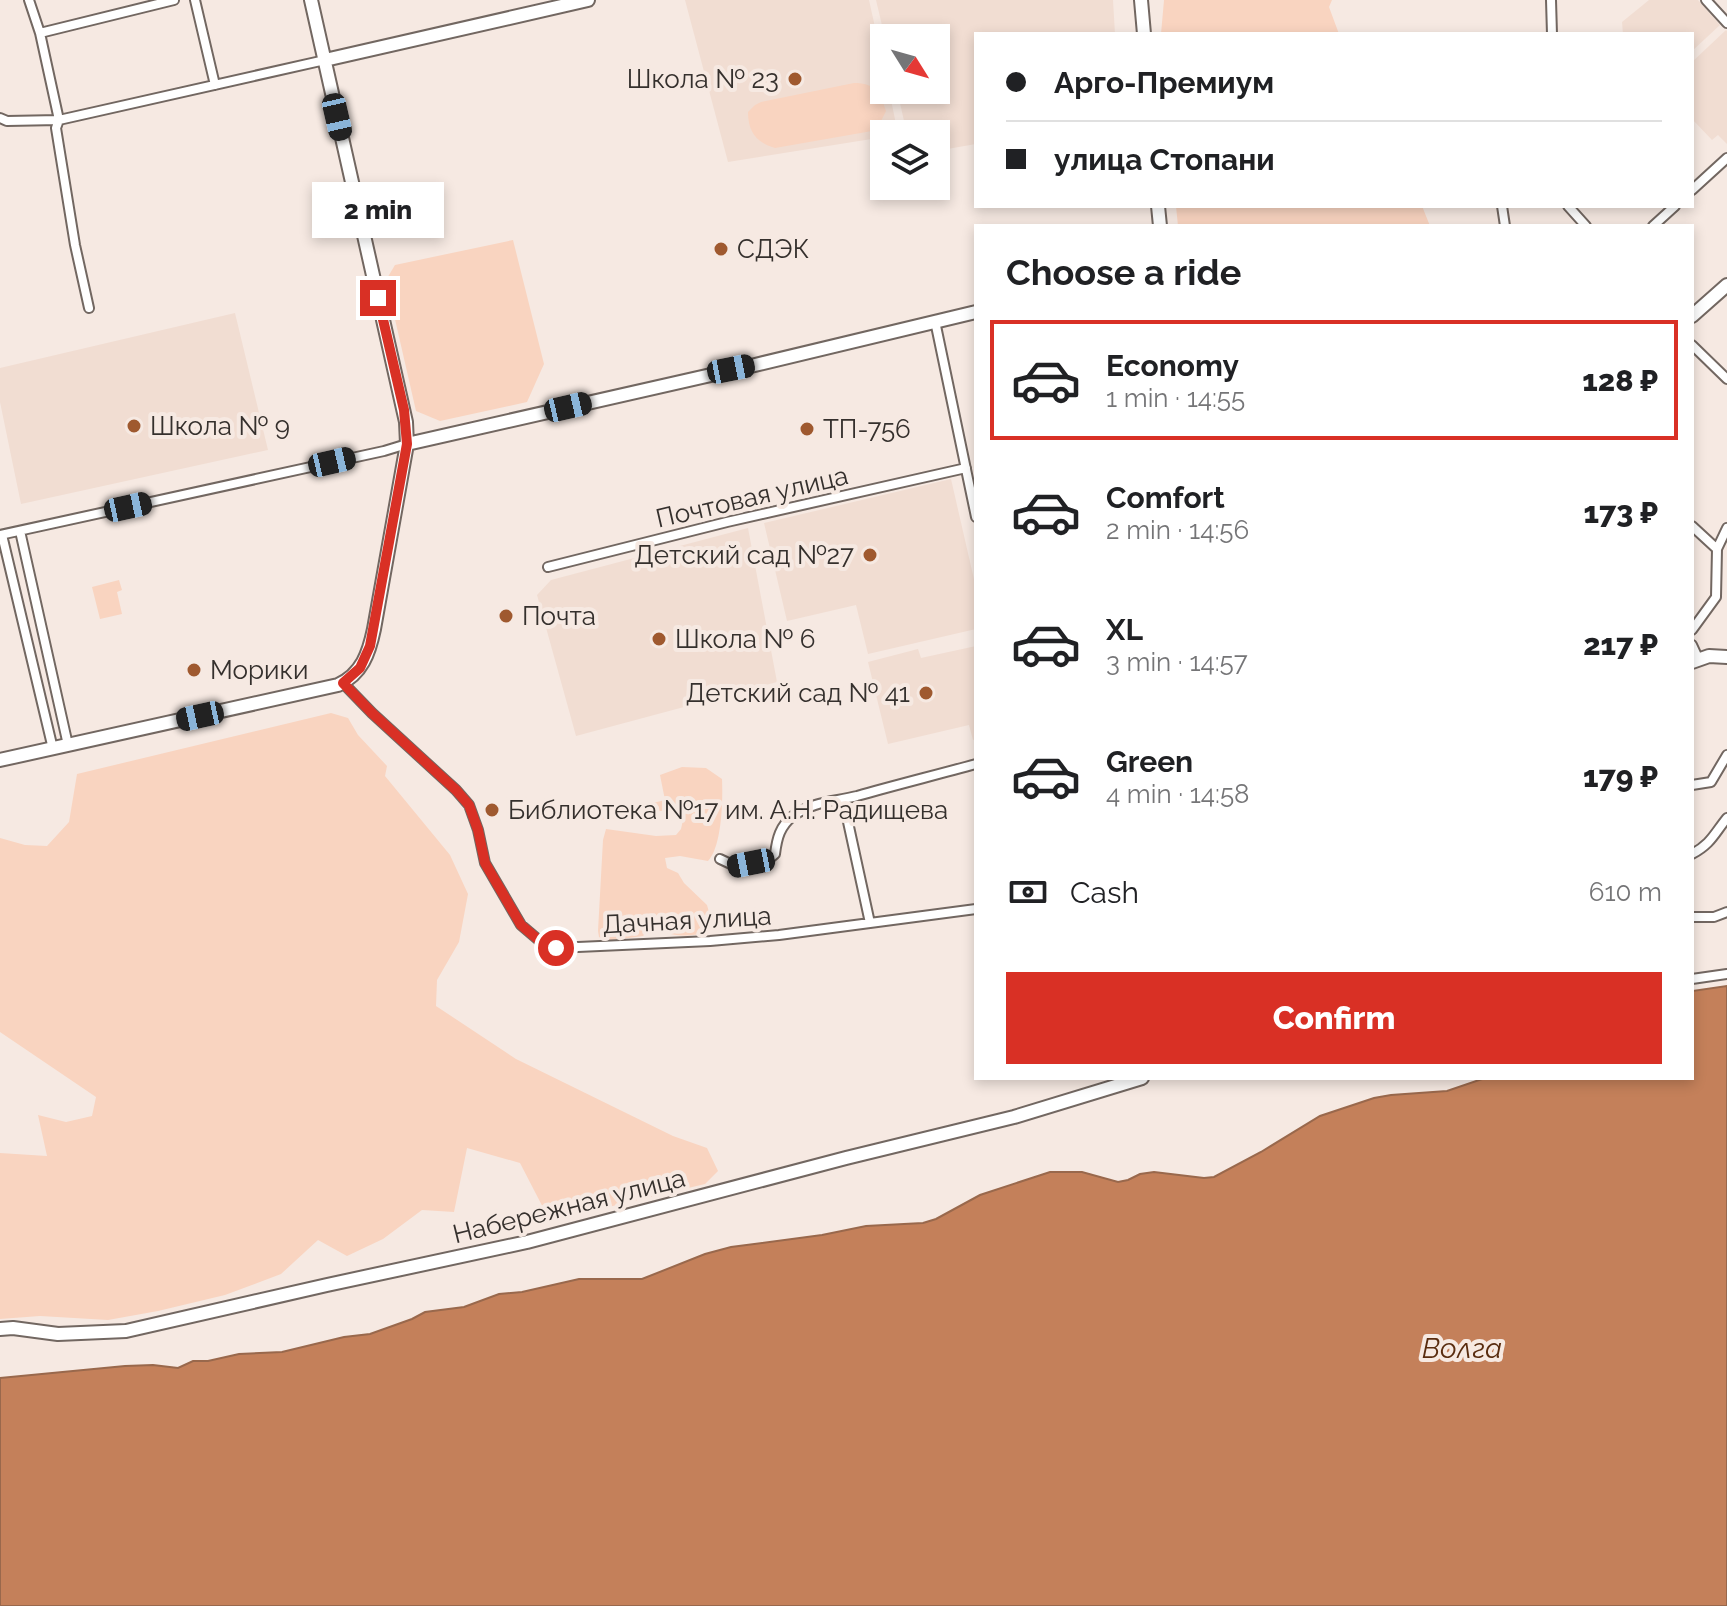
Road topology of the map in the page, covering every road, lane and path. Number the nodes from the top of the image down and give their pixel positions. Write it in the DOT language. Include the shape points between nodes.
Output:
graph roads {
  1 [pos="29,0"];
  2 [pos="174,0"];
  3 [pos="195,0"];
  4 [pos="311,0"];
  5 [pos="588,0"];
  6 [pos="1141,0"];
  7 [pos="1706,0"];
  8 [pos="1552,1"];
  9 [pos="1727,23"];
  10 [pos="1144,32"];
  11 [pos="1552,32"];
  12 [pos="40,33"];
  13 [pos="325,60"];
  14 [pos="215,85"];
  15 [pos="0,118"];
  16 [pos="59,120"];
  17 [pos="1727,158"];
  18 [pos="1694,188"];
  19 [pos="1570,208"];
  20 [pos="1673,208"];
  21 [pos="1584,224"];
  22 [pos="1655,224"];
  23 [pos="1727,285"];
  24 [pos="89,308"];
  25 [pos="974,312"];
  26 [pos="1694,314"];
  27 [pos="935,321"];
  28 [pos="1694,347"];
  29 [pos="1727,379"];
  30 [pos="407,444"];
  31 [pos="966,468"];
  32 [pos="974,507"];
  33 [pos="1694,528"];
  34 [pos="1727,528"];
  35 [pos="20,531"];
  36 [pos="1,535"];
  37 [pos="1717,549"];
  38 [pos="548,567"];
  39 [pos="1694,627"];
  40 [pos="1727,657"];
  41 [pos="1695,660"];
  42 [pos="343,683"];
  43 [pos="68,745"];
  44 [pos="53,749"];
  45 [pos="1727,755"];
  46 [pos="0,760"];
  47 [pos="974,765"];
  48 [pos="1694,785"];
  49 [pos="843,799"];
  50 [pos="1727,819"];
  51 [pos="1727,831"];
  52 [pos="1694,853"];
  53 [pos="720,859"];
  54 [pos="974,909"];
  55 [pos="1727,912"];
  56 [pos="1694,917"];
  57 [pos="870,923"];
  58 [pos="1727,974"];
  59 [pos="1694,979"];
  60 [pos="1135,1080"];
  61 [pos="0,1329"];
  1 -- 12 [label="street"];
  2 -- 12 [label="street"];
  3 -- 14 [label="street"];
  4 -- 13 [label="street"];
  5 -- 13 [label="street"];
  6 -- 10 [label="street"];
  7 -- 9 [label="street"];
  8 -- 11 [label="street"];
  12 -- 16 [label="street"];
  13 -- 14 [label="street"];
  13 -- 30 [label="street" via="404,410"];
  14 -- 16 [label="street"];
  15 -- 16 [label="street"];
  16 -- 24 [label="street" via="56,128"];
  17 -- 18 [label="street"];
  19 -- 21 [label="street"];
  20 -- 22 [label="street"];
  23 -- 26 [label="street"];
  25 -- 27 [label="street"];
  27 -- 30 [label="street"];
  27 -- 31 [label="street"];
  28 -- 29 [label="street"];
  30 -- 35 [label="street"];
  30 -- 42 [label="street" via="370,646 360,668"];
  31 -- 32 [label="street"];
  31 -- 38 [label="street, Почтовая улица"];
  33 -- 37 [label="street"];
  34 -- 37 [label="street"];
  35 -- 36 [label="street"];
  35 -- 43 [label="street"];
  36 -- 44 [label="street"];
  37 -- 39 [label="street" via="1716,597"];
  40 -- 41 [label="street"];
  42 -- 43 [label="street"];
  42 -- 57 [label="street, Дачная улица" via="469,805 485,863 521,925 541,942 556,948 710,941"];
  43 -- 44 [label="street"];
  44 -- 46 [label="street"];
  45 -- 48 [label="street" via="1711,782"];
  47 -- 49 [label="street"];
  49 -- 53 [label="street" via="815,804 792,817 781,828 775,854 768,860 735,866"];
  49 -- 57 [label="street"];
  50 -- 51 [label="street"];
  50 -- 52 [label="street" via="1707,846"];
  54 -- 57 [label="street, Дачная улица"];
  55 -- 56 [label="street"];
  58 -- 59 [label="street"];
  60 -- 61 [label="street, Набережная улица" via="1014,1117 527,1242 126,1331 58,1334"];
}
